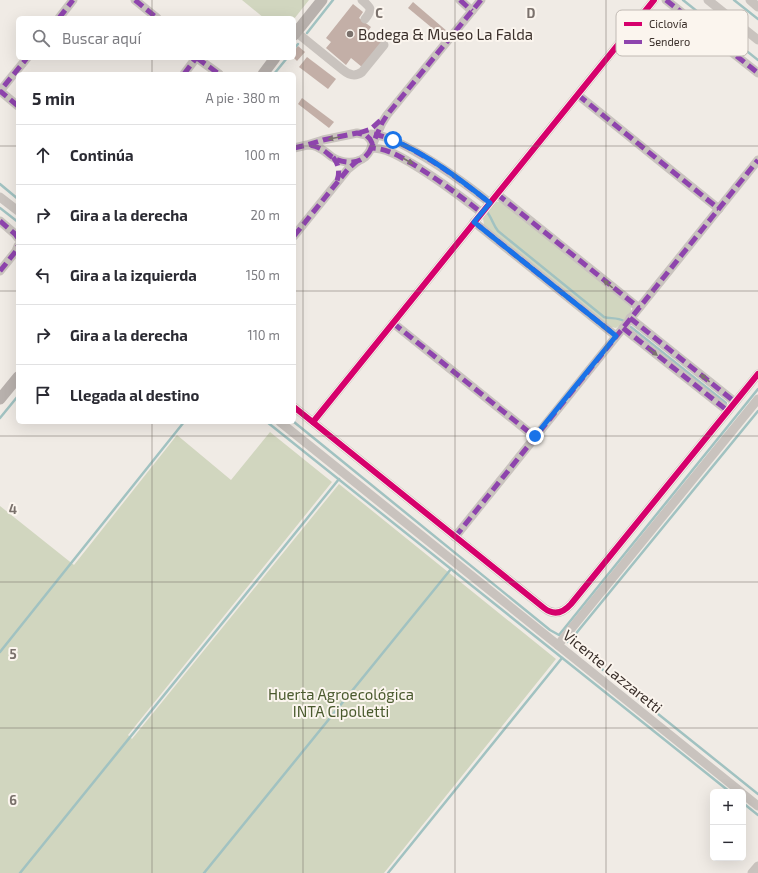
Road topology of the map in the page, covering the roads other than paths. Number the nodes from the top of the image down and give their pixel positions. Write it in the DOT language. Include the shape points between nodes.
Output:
graph roads {
  1 [pos="73,0"];
  2 [pos="135,0"];
  3 [pos="322,0"];
  4 [pos="362,0"];
  5 [pos="460,0"];
  6 [pos="481,0"];
  7 [pos="654,0"];
  8 [pos="666,0"];
  9 [pos="750,0"];
  10 [pos="712,1"];
  11 [pos="758,7"];
  12 [pos="646,10"];
  13 [pos="678,10"];
  14 [pos="723,10"];
  15 [pos="472,11"];
  16 [pos="61,16"];
  17 [pos="155,16"];
  18 [pos="365,19"];
  19 [pos="748,32"];
  20 [pos="296,33"];
  21 [pos="296,35"];
  22 [pos="758,40"];
  23 [pos="384,45"];
  24 [pos="616,48"];
  25 [pos="736,56"];
  26 [pos="25,60"];
  27 [pos="195,60"];
  28 [pos="201,60"];
  29 [pos="274,60"];
  30 [pos="186,72"];
  31 [pos="217,72"];
  32 [pos="265,72"];
  33 [pos="758,74"];
  34 [pos="578,95"];
  35 [pos="16,104"];
  36 [pos="389,112"];
  37 [pos="360,134"];
  38 [pos="377,135"];
  39 [pos="307,145"];
  40 [pos="296,148"];
  41 [pos="371,148"];
  42 [pos="333,157"];
  43 [pos="359,160"];
  44 [pos="758,160"];
  45 [pos="334,187"];
  46 [pos="497,194"];
  47 [pos="0,197"];
  48 [pos="490,203"];
  49 [pos="16,209"];
  50 [pos="719,209"];
  51 [pos="482,213"];
  52 [pos="0,221"];
  53 [pos="474,222"];
  54 [pos="296,234"];
  55 [pos="16,235"];
  56 [pos="16,251"];
  57 [pos="0,271"];
  58 [pos="639,308"];
  59 [pos="630,318"];
  60 [pos="393,323"];
  61 [pos="623,328"];
  62 [pos="616,336"];
  63 [pos="758,374"];
  64 [pos="16,379"];
  65 [pos="0,399"];
  66 [pos="758,399"];
  67 [pos="735,402"];
  68 [pos="296,409"];
  69 [pos="728,412"];
  70 [pos="313,422"];
  71 [pos="282,424"];
  72 [pos="535,436"];
  73 [pos="455,537"];
  74 [pos="558,645"];
  75 [pos="737,789"];
  76 [pos="746,796"];
  77 [pos="758,806"];
  78 [pos="758,866"];
  79 [pos="752,873"];
  1 -- 16 [label="street"];
  2 -- 17 [label="street"];
  3 -- 20 [label="main road"];
  4 -- 18 [label="street" via="370,10"];
  5 -- 15 [label="street"];
  6 -- 15 [label="street"];
  7 -- 12 [label="street"];
  8 -- 13 [label="street"];
  9 -- 11 [label="street"];
  10 -- 14 [label="street"];
  15 -- 36 [label="street"];
  19 -- 22 [label="street"];
  21 -- 23 [label="street" via="345,72 353,75 362,72"];
  24 -- 34 [label="street"];
  25 -- 33 [label="street"];
  26 -- 35 [label="street" via="0,91"];
  27 -- 30 [label="street"];
  28 -- 31 [label="street"];
  29 -- 32 [label="main road"];
  34 -- 46 [label="street"];
  34 -- 50 [label="street"];
  36 -- 37 [label="street" via="378,124"];
  36 -- 38 [label="street"];
  37 -- 38 [label="street"];
  37 -- 39 [label="street, one-way"];
  37 -- 41 [label="street" via="372,141"];
  38 -- 41 [label="street"];
  38 -- 48 [label="street" via="399,143 430,160"];
  39 -- 40 [label="street"];
  39 -- 42 [label="street" via="321,148"];
  41 -- 43 [label="street" via="367,155"];
  41 -- 51 [label="street, one-way" via="390,152 419,168"];
  42 -- 43 [label="street" via="344,162"];
  42 -- 45 [label="street" via="339,168"];
  43 -- 45 [label="street"];
  44 -- 50 [label="street"];
  45 -- 54 [label="street"];
  46 -- 48 [label="street"];
  58 -- 46 [label="street, one-way"];
  47 -- 49 [label="street"];
  48 -- 51 [label="street"];
  50 -- 58 [label="street"];
  51 -- 53 [label="street"];
  52 -- 55 [label="street"];
  53 -- 60 [label="street"];
  53 -- 62 [label="street"];
  56 -- 57 [label="street"];
  58 -- 59 [label="street"];
  59 -- 61 [label="street"];
  67 -- 59 [label="street, one-way"];
  60 -- 70 [label="street"];
  60 -- 72 [label="street"];
  61 -- 62 [label="street"];
  61 -- 69 [label="street, one-way"];
  62 -- 72 [label="street"];
  63 -- 67 [label="street"];
  64 -- 65 [label="main road"];
  66 -- 74 [label="street"];
  67 -- 69 [label="street"];
  68 -- 70 [label="street"];
  69 -- 73 [label="street" via="562,612 554,613 544,608"];
  70 -- 73 [label="street"];
  71 -- 74 [label="street, Vicente Lazzaretti"];
  72 -- 73 [label="street"];
  74 -- 75 [label="street, Vicente Lazzaretti"];
  76 -- 77 [label="street"];
  78 -- 79 [label="street"];
}
